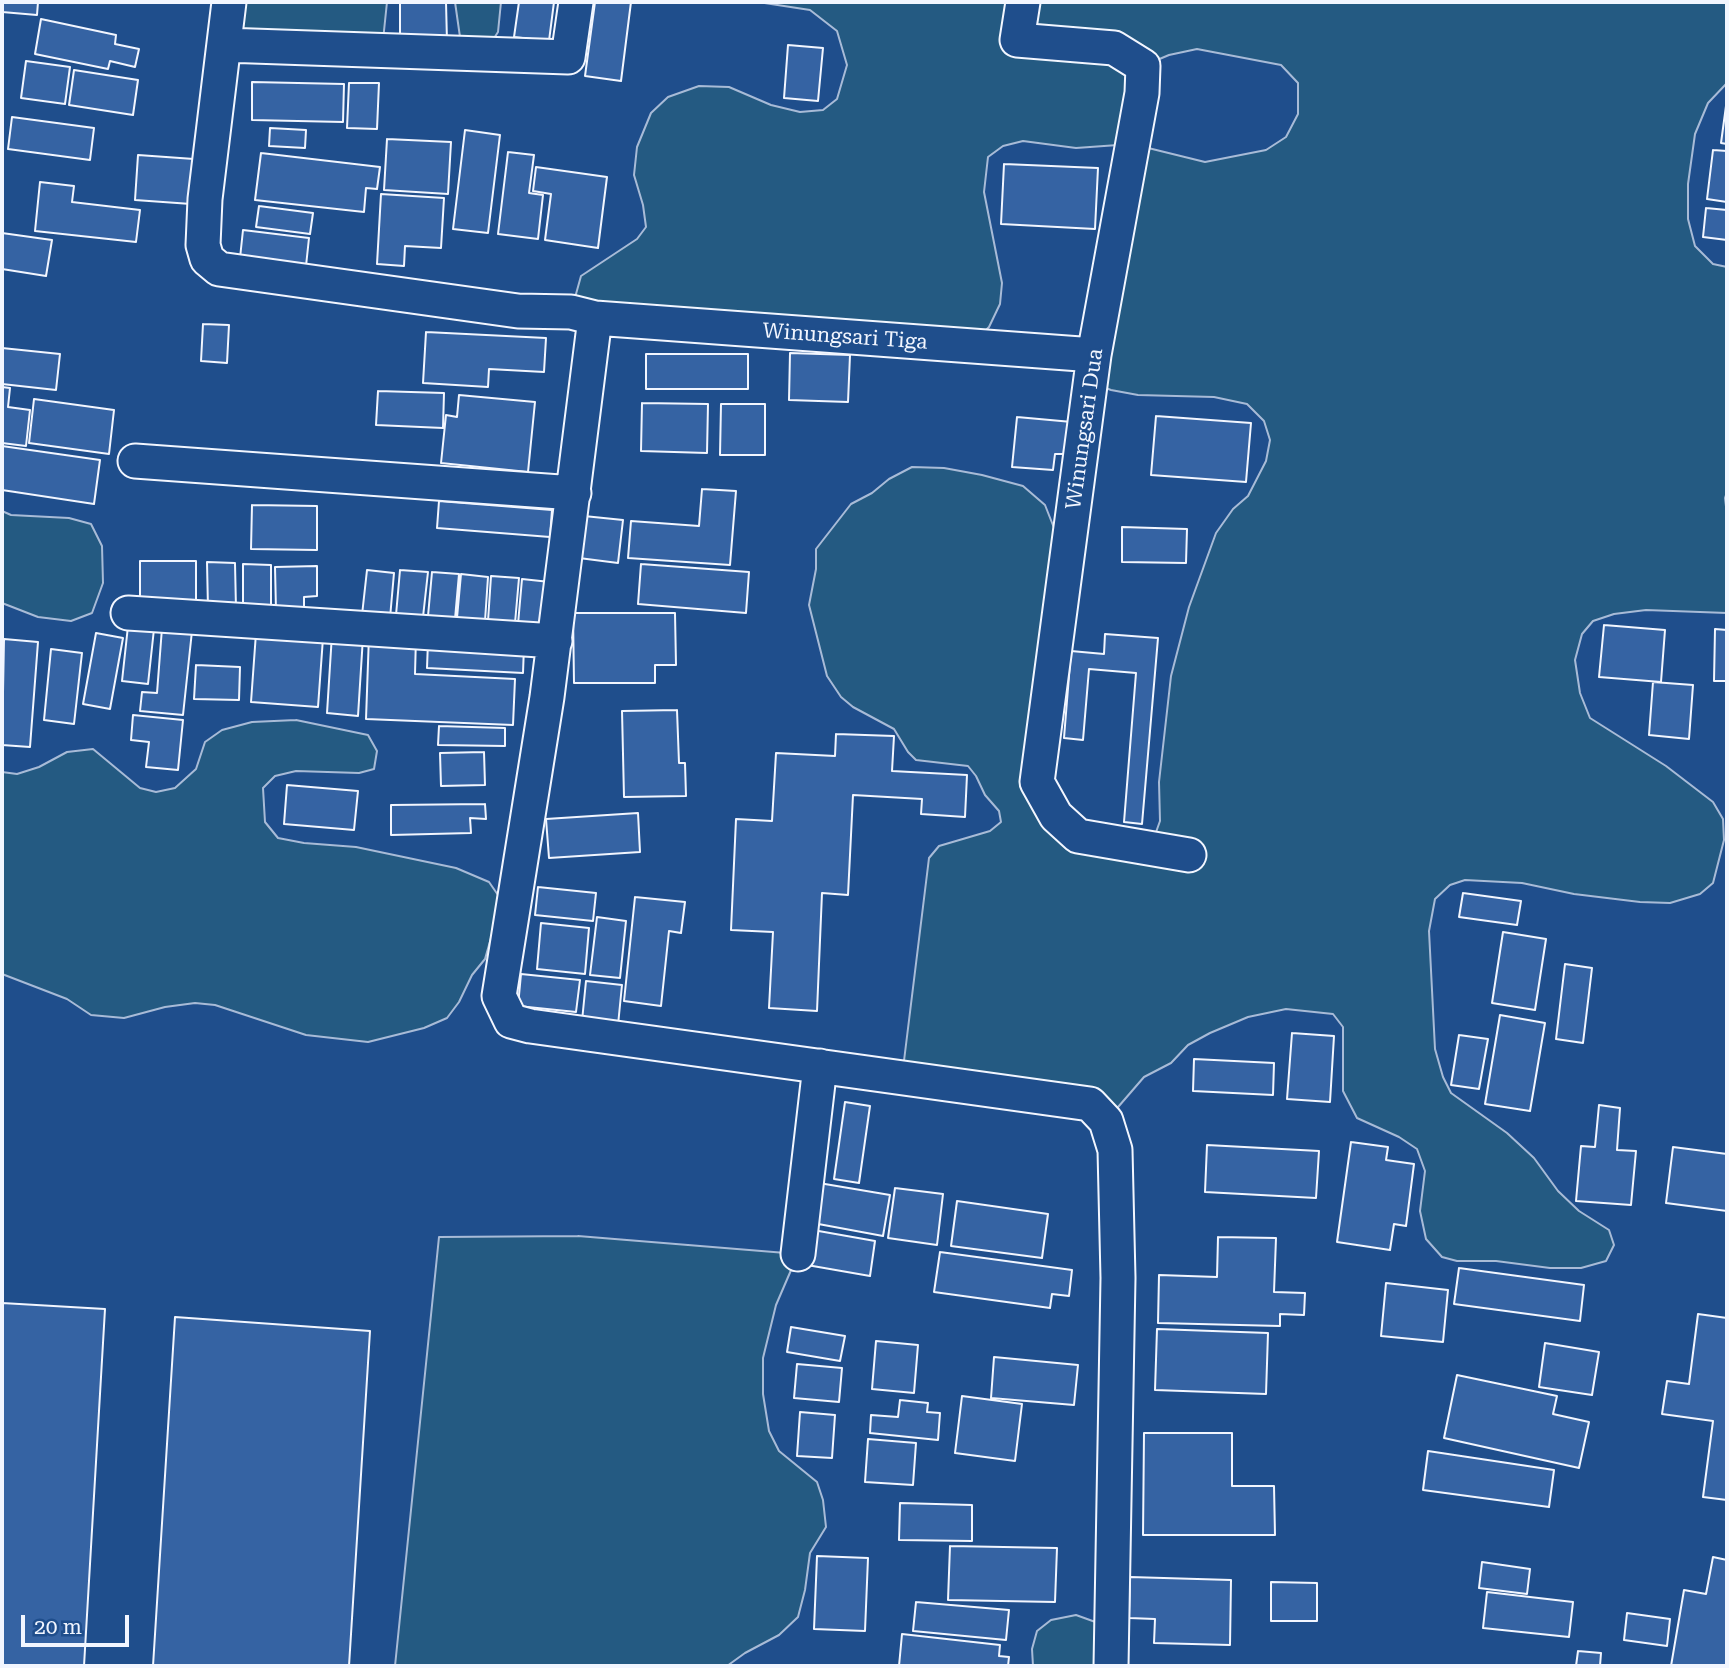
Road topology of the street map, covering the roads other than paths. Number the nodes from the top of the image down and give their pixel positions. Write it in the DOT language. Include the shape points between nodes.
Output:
graph roads {
  1 [pos="229,2"];
  2 [pos="576,2"];
  3 [pos="1023,2"];
  4 [pos="224,45"];
  5 [pos="595,318"];
  6 [pos="1094,355"];
  7 [pos="135,461"];
  8 [pos="574,493"];
  9 [pos="128,613"];
  10 [pos="555,641"];
  11 [pos="1189,855"];
  12 [pos="820,1066"];
  13 [pos="798,1255"];
  14 [pos="1111,1666"];
  1 -- 4 [label="street, Winungsari Tiga"];
  2 -- 4 [label="street" via="568,57"];
  3 -- 6 [label="street, Winungsari Dua" via="1017,40 1114,48 1143,66 1142,93"];
  4 -- 5 [label="street, Winungsari Tiga" via="203,245 207,259 219,269"];
  5 -- 6 [label="street, Winungsari Tiga"];
  5 -- 8 [label="street"];
  6 -- 11 [label="street, Winungsari Dua" via="1037,782 1056,816 1078,836"];
  7 -- 8 [label="street"];
  8 -- 10 [label="street"];
  9 -- 10 [label="street"];
  10 -- 12 [label="street" via="499,996 511,1021"];
  12 -- 13 [label="street"];
  12 -- 14 [label="street" via="1090,1104 1106,1121 1115,1150 1118,1278"];
}
